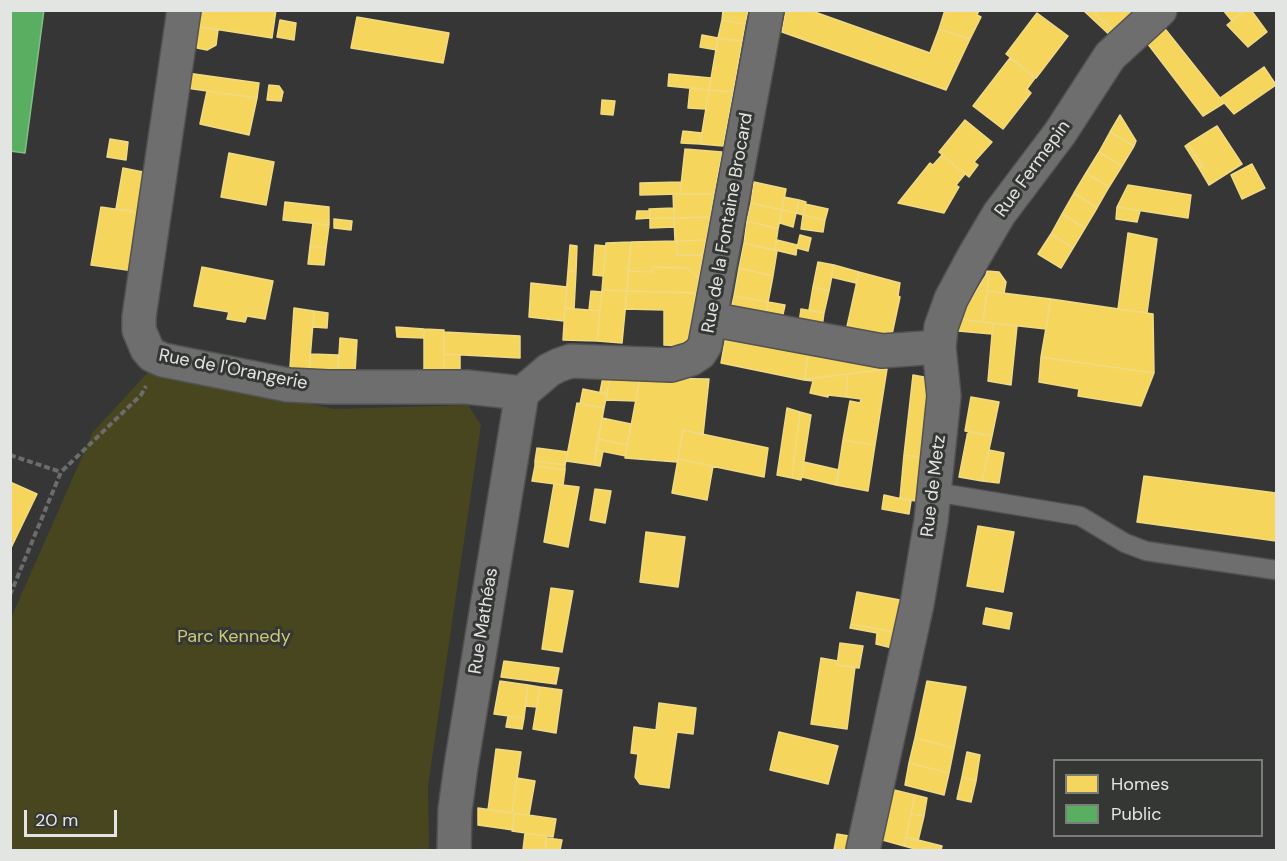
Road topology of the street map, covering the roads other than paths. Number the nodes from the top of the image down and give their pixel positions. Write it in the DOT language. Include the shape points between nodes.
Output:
graph roads {
  1 [pos="184,10"];
  2 [pos="767,10"];
  3 [pos="1160,10"];
  4 [pos="710,319"];
  5 [pos="939,347"];
  6 [pos="522,393"];
  7 [pos="934,492"];
  8 [pos="1276,570"];
  9 [pos="454,850"];
  10 [pos="862,850"];
  1 -- 6 [label="street, Rue de l'Orangerie" via="139,317 141,340 152,355 288,385 467,387"];
  2 -- 4 [label="street, Rue de la Fontaine Brocard"];
  3 -- 5 [label="street, Rue Fermepin" via="1100,70 1060,133 999,214 951,299"];
  4 -- 5 [label="street" via="882,351"];
  4 -- 6 [label="street, Rue de la Fontaine Brocard" via="705,345 691,359 671,365 571,361 549,370"];
  5 -- 7 [label="street, Rue de Metz" via="944,396"];
  6 -- 9 [label="street, Rue Mathéas" via="461,766"];
  7 -- 8 [label="lane" via="1080,516 1146,551"];
  7 -- 10 [label="street, Rue de Metz" via="917,604"];
}
